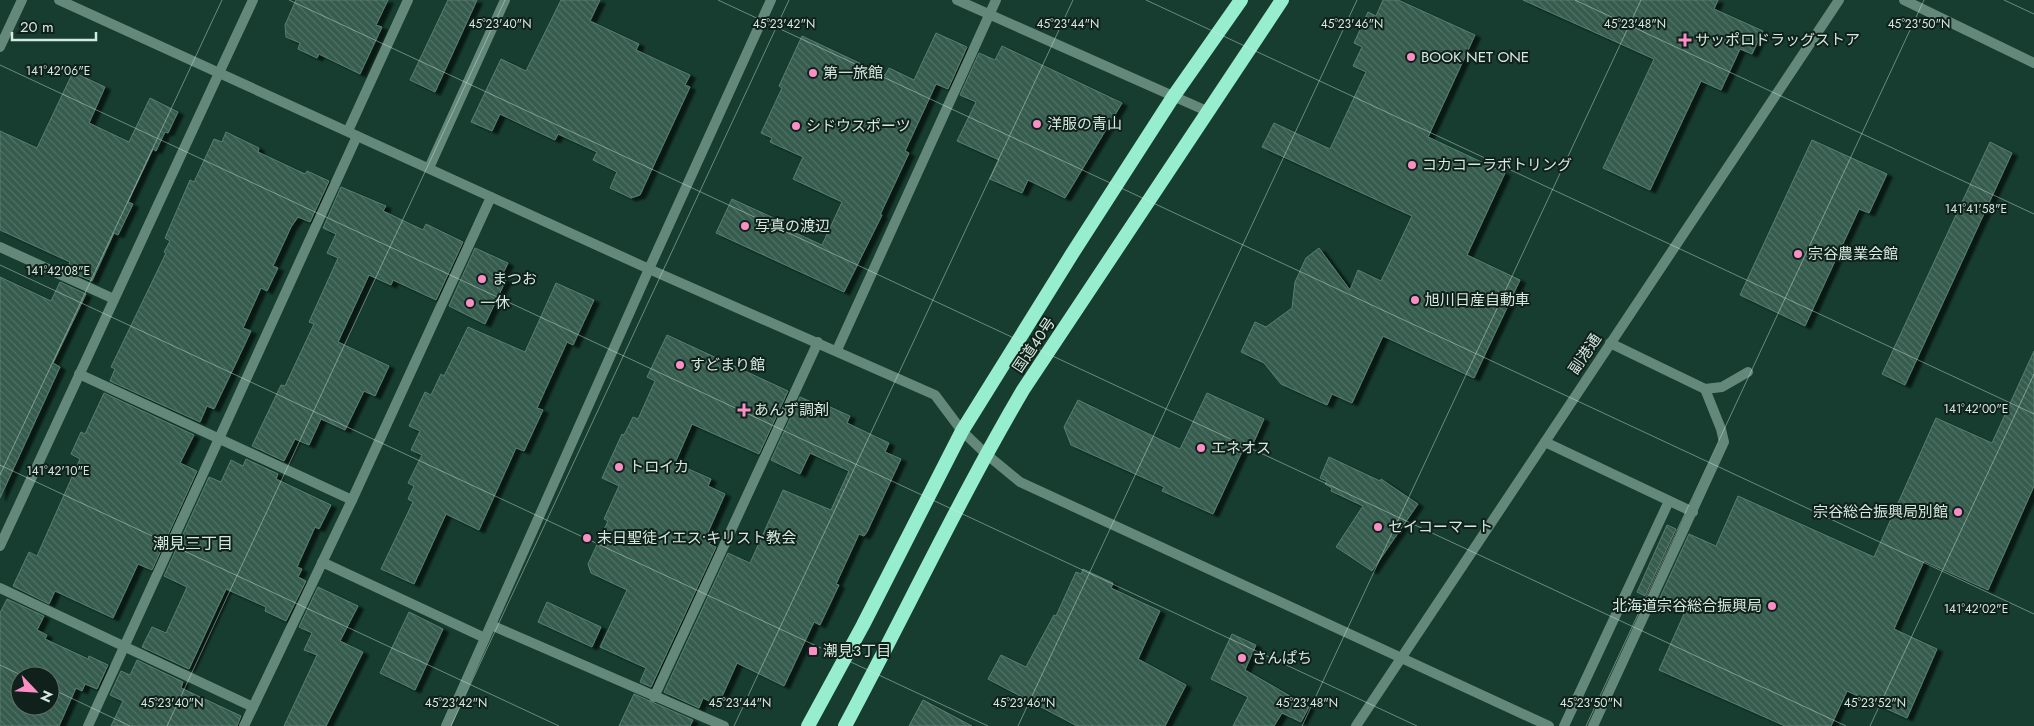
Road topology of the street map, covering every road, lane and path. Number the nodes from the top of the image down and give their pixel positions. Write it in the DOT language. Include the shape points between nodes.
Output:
graph roads {
  1 [pos="22,0"];
  2 [pos="253,0"];
  3 [pos="408,0"];
  4 [pos="506,0"];
  5 [pos="771,0"];
  6 [pos="957,0"];
  7 [pos="996,0"];
  8 [pos="1241,0"];
  9 [pos="1282,0"];
  10 [pos="1839,0"];
  11 [pos="1904,0"];
  12 [pos="65,1"];
  13 [pos="989,14"];
  14 [pos="0,47"];
  15 [pos="2034,63"];
  16 [pos="219,73"];
  17 [pos="1173,97"];
  18 [pos="1209,112"];
  19 [pos="352,134"];
  20 [pos="429,168"];
  21 [pos="491,197"];
  22 [pos="0,247"];
  23 [pos="649,269"];
  24 [pos="114,299"];
  25 [pos="818,342"];
  26 [pos="1610,343"];
  27 [pos="837,350"];
  28 [pos="1748,372"];
  29 [pos="79,374"];
  30 [pos="1706,389"];
  31 [pos="962,431"];
  32 [pos="218,439"];
  33 [pos="1545,442"];
  34 [pos="986,454"];
  35 [pos="352,500"];
  36 [pos="1669,501"];
  37 [pos="1692,512"];
  38 [pos="0,546"];
  39 [pos="322,562"];
  40 [pos="0,588"];
  41 [pos="491,624"];
  42 [pos="485,638"];
  43 [pos="124,647"];
  44 [pos="1401,657"];
  45 [pos="654,697"];
  46 [pos="253,706"];
  47 [pos="88,726"];
  48 [pos="244,726"];
  49 [pos="446,726"];
  50 [pos="724,726"];
  51 [pos="808,726"];
  52 [pos="845,726"];
  53 [pos="1356,726"];
  54 [pos="1549,726"];
  55 [pos="1564,726"];
  56 [pos="1593,726"];
  1 -- 14 [label="street"];
  2 -- 16 [label="street"];
  3 -- 19 [label="street"];
  4 -- 20 [label="street"];
  5 -- 23 [label="street"];
  6 -- 13 [label="street"];
  7 -- 13 [label="street"];
  8 -- 17 [label="highway, 国道40号"];
  9 -- 18 [label="highway, 国道40号"];
  10 -- 26 [label="street, 副港通"];
  11 -- 15 [label="street"];
  12 -- 16 [label="street"];
  13 -- 17 [label="street"];
  13 -- 27 [label="street"];
  16 -- 19 [label="street"];
  16 -- 24 [label="street"];
  17 -- 18 [label="street"];
  17 -- 31 [label="highway, 国道40号"];
  18 -- 34 [label="highway, 国道40号" via="1024,390"];
  19 -- 20 [label="street"];
  19 -- 32 [label="street"];
  20 -- 21 [label="street"];
  21 -- 23 [label="street"];
  21 -- 35 [label="street"];
  22 -- 24 [label="street"];
  23 -- 25 [label="street"];
  23 -- 41 [label="street"];
  24 -- 29 [label="street"];
  25 -- 27 [label="street"];
  25 -- 45 [label="street"];
  26 -- 30 [label="street"];
  26 -- 33 [label="street, 副港通"];
  27 -- 31 [label="street" via="935,395"];
  28 -- 30 [label="street" via="1722,387"];
  29 -- 32 [label="street"];
  29 -- 38 [label="street"];
  30 -- 37 [label="street" via="1724,442"];
  31 -- 34 [label="street"];
  31 -- 51 [label="highway, 国道40号"];
  32 -- 35 [label="street"];
  32 -- 43 [label="street"];
  33 -- 36 [label="street"];
  33 -- 44 [label="street, 副港通"];
  34 -- 44 [label="street" via="1020,482"];
  34 -- 52 [label="highway, 国道40号"];
  35 -- 39 [label="street"];
  36 -- 37 [label="street"];
  36 -- 55 [label="street"];
  37 -- 56 [label="street"];
  39 -- 42 [label="street"];
  39 -- 46 [label="street"];
  40 -- 43 [label="street"];
  41 -- 42 [label="street"];
  41 -- 45 [label="street"];
  42 -- 49 [label="street"];
  43 -- 46 [label="street"];
  43 -- 47 [label="street"];
  44 -- 53 [label="street, 副港通"];
  44 -- 54 [label="street"];
  45 -- 50 [label="street"];
  46 -- 48 [label="street"];
}
